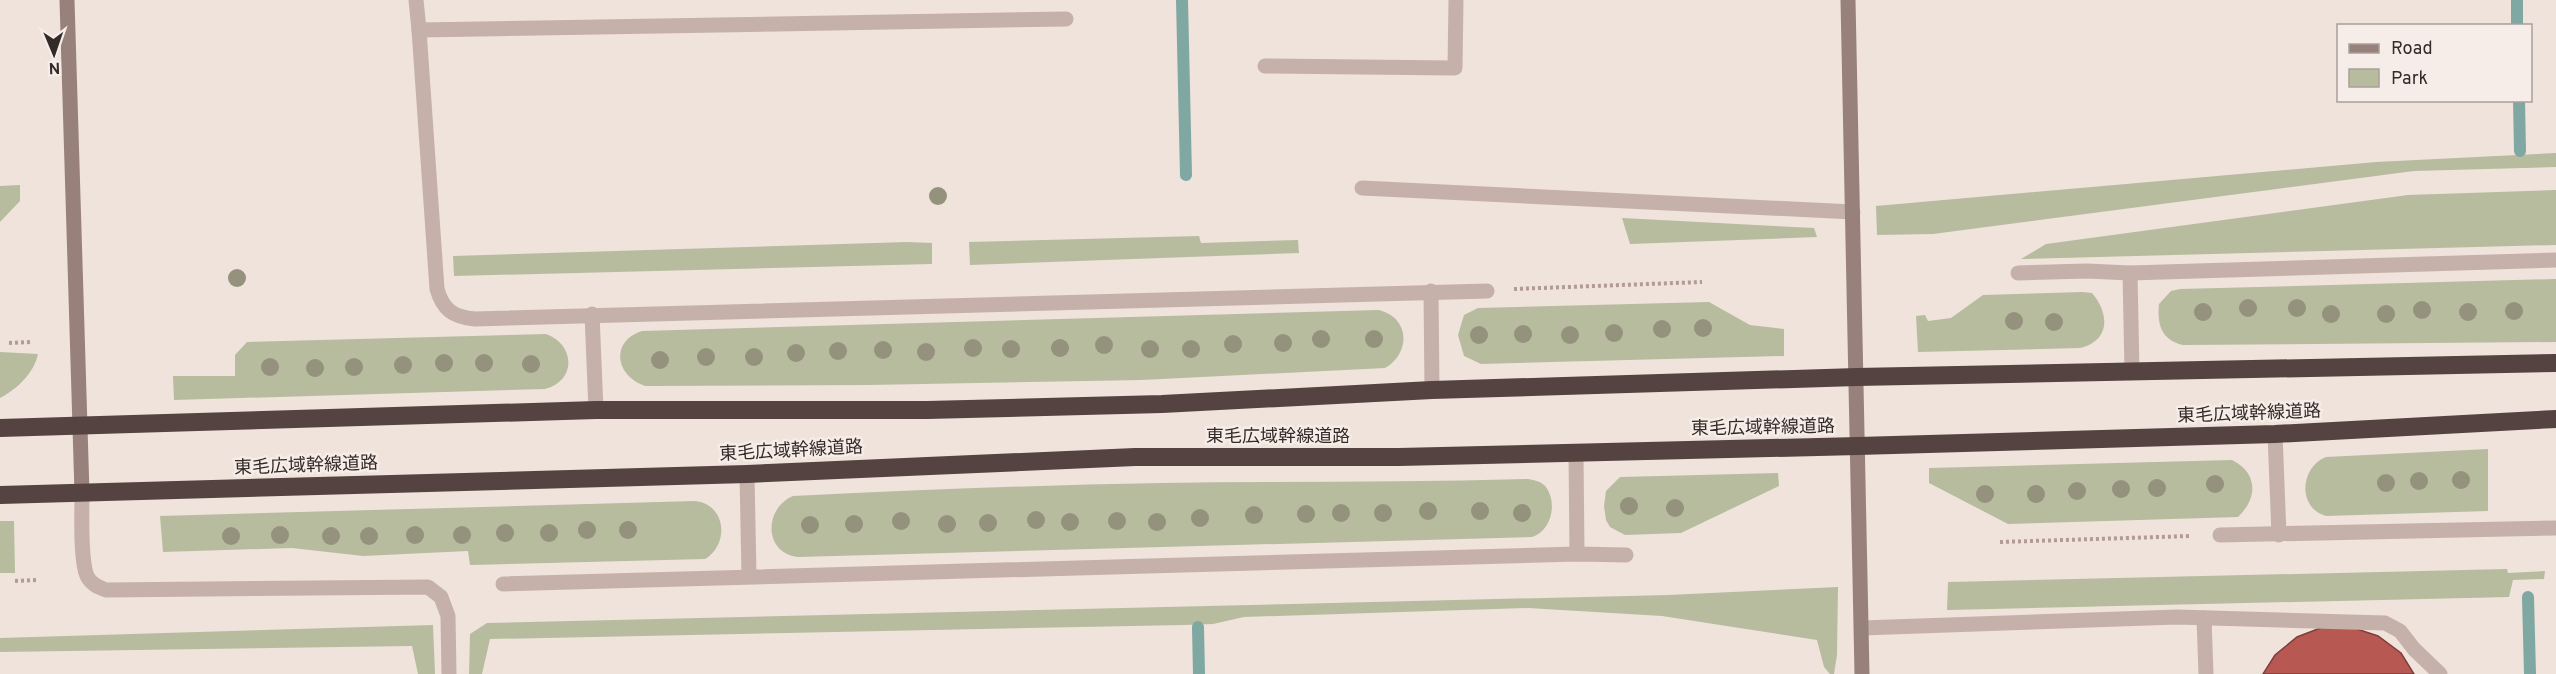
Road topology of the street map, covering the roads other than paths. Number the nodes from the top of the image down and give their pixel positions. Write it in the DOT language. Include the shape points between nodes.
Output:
graph roads {
  1 [pos="68,0"];
  2 [pos="416,0"];
  3 [pos="1456,0"];
  4 [pos="1848,0"];
  5 [pos="1066,19"];
  6 [pos="419,30"];
  7 [pos="1265,66"];
  8 [pos="1362,188"];
  9 [pos="1853,212"];
  10 [pos="2556,260"];
  11 [pos="2018,273"];
  12 [pos="2130,273"];
  13 [pos="1431,291"];
  14 [pos="1487,291"];
  15 [pos="592,314"];
  16 [pos="2556,363"];
  17 [pos="2132,372"];
  18 [pos="1857,377"];
  19 [pos="1432,390"];
  20 [pos="596,411"];
  21 [pos="2556,419"];
  22 [pos="80,426"];
  23 [pos="0,428"];
  24 [pos="2275,434"];
  25 [pos="1858,446"];
  26 [pos="1576,453"];
  27 [pos="747,474"];
  28 [pos="82,494"];
  29 [pos="0,495"];
  30 [pos="2556,528"];
  31 [pos="2220,535"];
  32 [pos="2279,535"];
  33 [pos="1577,554"];
  34 [pos="1626,555"];
  35 [pos="749,576"];
  36 [pos="503,584"];
  37 [pos="2204,618"];
  38 [pos="1862,628"];
  39 [pos="449,674"];
  40 [pos="1862,674"];
  41 [pos="2206,674"];
  42 [pos="2440,674"];
  1 -- 22 [label="street"];
  2 -- 6 [label="street"];
  3 -- 7 [label="street" via="1455,68"];
  4 -- 9 [label="street"];
  5 -- 6 [label="street"];
  6 -- 15 [label="street" via="441,302 459,318"];
  8 -- 9 [label="street"];
  9 -- 18 [label="street"];
  10 -- 12 [label="street"];
  11 -- 12 [label="street"];
  12 -- 17 [label="street"];
  13 -- 14 [label="street"];
  13 -- 15 [label="street"];
  13 -- 19 [label="street"];
  15 -- 20 [label="street"];
  16 -- 17 [label="highway, 東毛広域幹線道路"];
  17 -- 18 [label="highway, 東毛広域幹線道路"];
  18 -- 19 [label="highway, 東毛広域幹線道路"];
  18 -- 25 [label="street"];
  19 -- 20 [label="highway, 東毛広域幹線道路" via="1162,404 927,410"];
  20 -- 22 [label="highway, 東毛広域幹線道路"];
  21 -- 24 [label="highway, 東毛広域幹線道路"];
  22 -- 23 [label="highway, 東毛広域幹線道路"];
  22 -- 28 [label="street"];
  24 -- 25 [label="highway, 東毛広域幹線道路"];
  24 -- 32 [label="street"];
  25 -- 26 [label="highway, 東毛広域幹線道路"];
  25 -- 38 [label="street"];
  26 -- 27 [label="highway, 東毛広域幹線道路" via="1135,457"];
  26 -- 33 [label="street"];
  27 -- 28 [label="highway, 東毛広域幹線道路"];
  27 -- 35 [label="street"];
  28 -- 29 [label="highway, 東毛広域幹線道路"];
  28 -- 39 [label="street" via="85,563 94,585 106,590 428,587 441,597 448,616"];
  30 -- 32 [label="street"];
  31 -- 32 [label="street"];
  33 -- 34 [label="street"];
  33 -- 35 [label="street"];
  35 -- 36 [label="street"];
  37 -- 38 [label="street"];
  37 -- 41 [label="street"];
  37 -- 42 [label="street" via="2385,623 2400,631"];
  38 -- 40 [label="street"];
}
